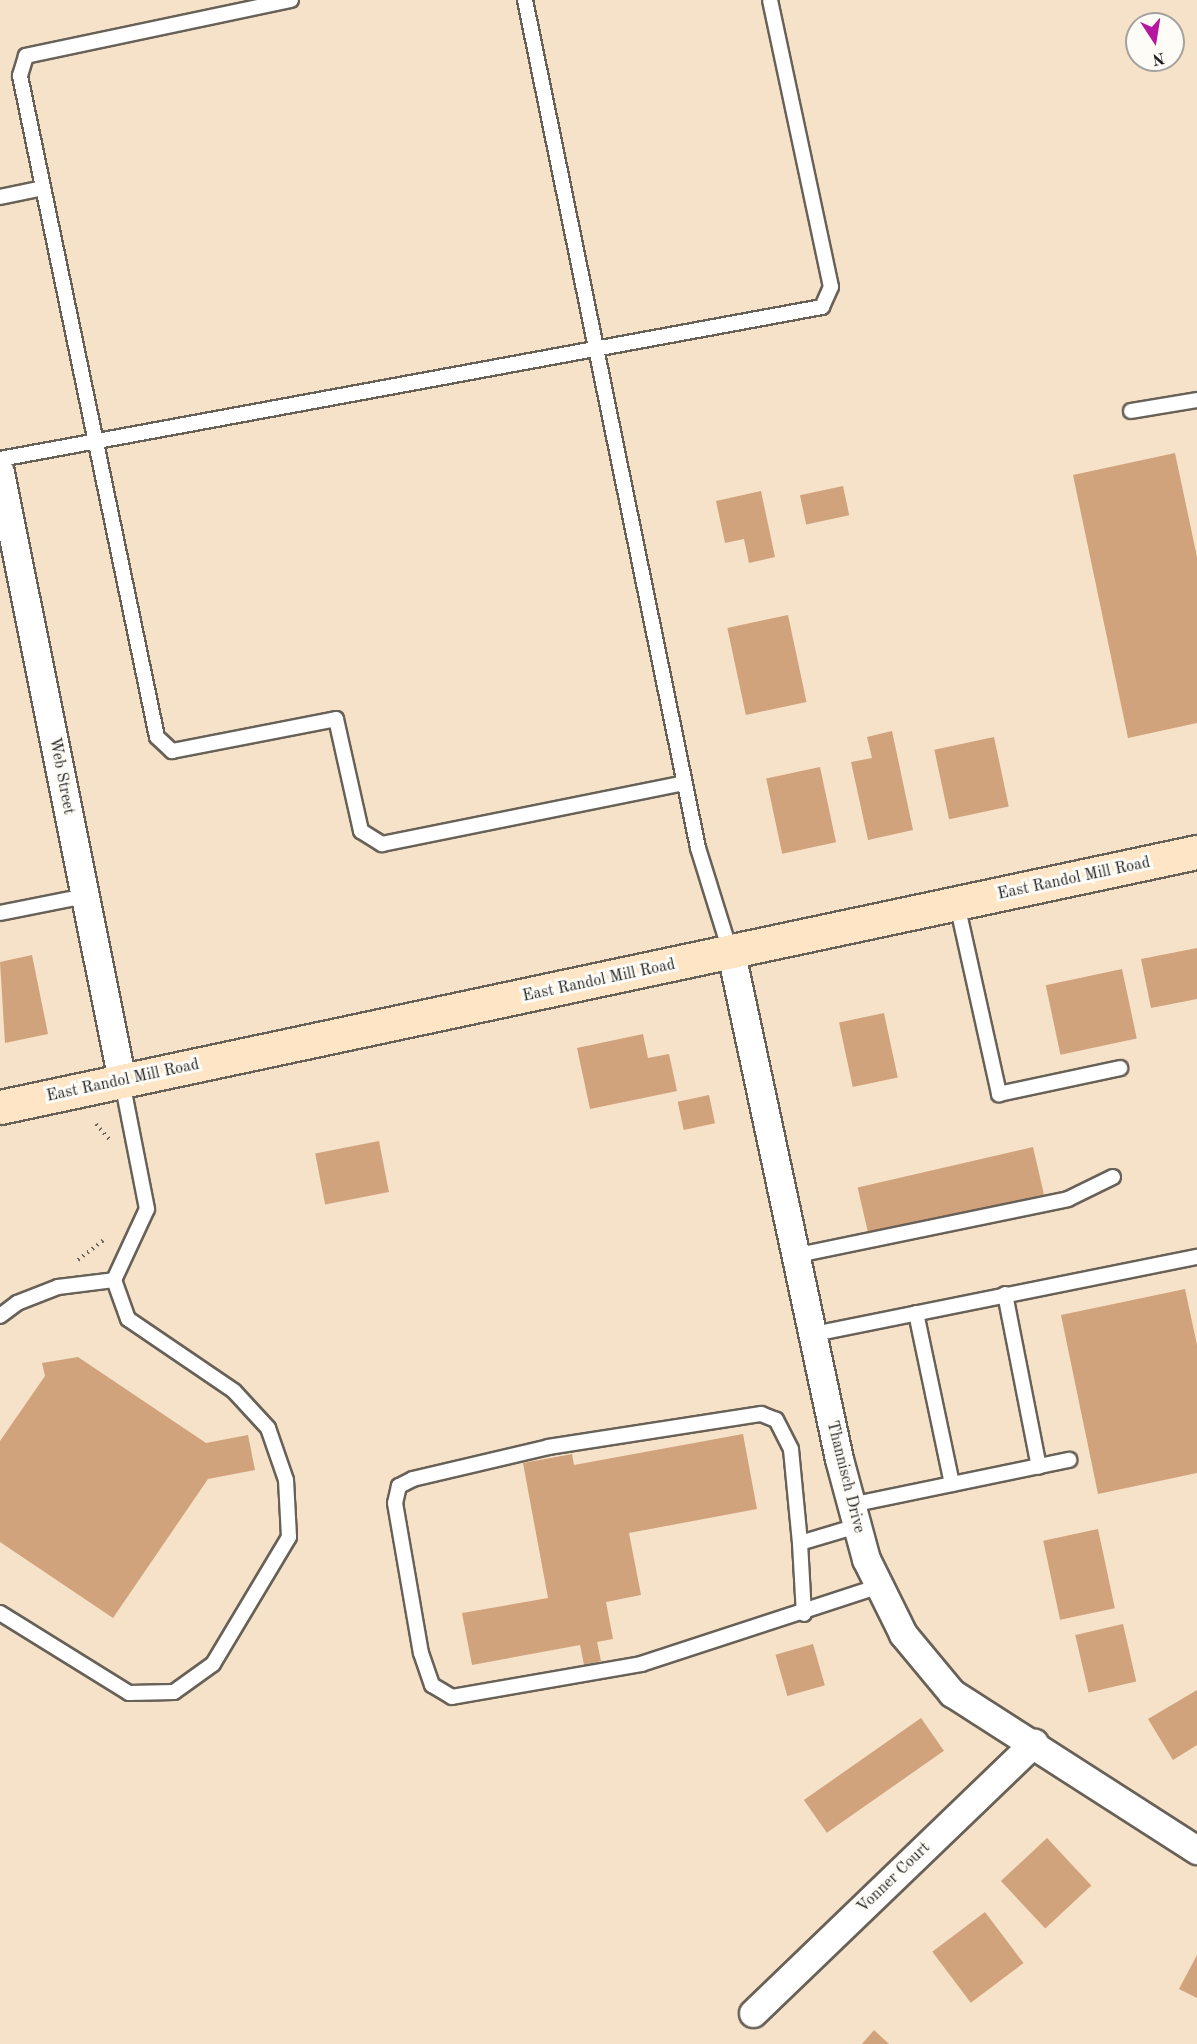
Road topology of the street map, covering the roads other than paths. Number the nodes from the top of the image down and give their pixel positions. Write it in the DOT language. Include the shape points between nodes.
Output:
graph roads {
  1 [pos="291,0"];
  2 [pos="525,0"];
  3 [pos="770,0"];
  4 [pos="43,188"];
  5 [pos="0,196"];
  6 [pos="597,352"];
  7 [pos="1197,400"];
  8 [pos="1131,411"];
  9 [pos="95,444"];
  10 [pos="0,459"];
  11 [pos="0,472"];
  12 [pos="684,783"];
  13 [pos="1197,852"];
  14 [pos="85,896"];
  15 [pos="957,904"];
  16 [pos="0,913"];
  17 [pos="731,953"];
  18 [pos="1120,1068"];
  19 [pos="122,1081"];
  20 [pos="0,1107"];
  21 [pos="1113,1177"];
  22 [pos="798,1255"];
  23 [pos="1197,1257"];
  24 [pos="114,1280"];
  25 [pos="1005,1294"];
  26 [pos="916,1313"];
  27 [pos="0,1316"];
  28 [pos="814,1334"];
  29 [pos="1069,1460"];
  30 [pos="1039,1467"];
  31 [pos="952,1484"];
  32 [pos="854,1515"];
  33 [pos="801,1543"];
  34 [pos="880,1586"];
  35 [pos="0,1613"];
  36 [pos="804,1614"];
  37 [pos="1034,1743"];
  38 [pos="1197,1850"];
  39 [pos="753,2013"];
  1 -- 4 [label="lane" via="26,56 20,76"];
  2 -- 6 [label="lane"];
  3 -- 6 [label="lane" via="831,287 827,297 822,307"];
  4 -- 5 [label="lane"];
  4 -- 9 [label="lane"];
  6 -- 9 [label="lane"];
  6 -- 12 [label="lane"];
  7 -- 8 [label="lane"];
  9 -- 10 [label="lane"];
  9 -- 12 [label="lane" via="157,737 172,751 336,719 361,831 382,844"];
  11 -- 14 [label="street, Web Street"];
  12 -- 17 [label="lane"];
  13 -- 15 [label="main road, East Randol Mill Road"];
  14 -- 16 [label="lane"];
  14 -- 19 [label="street, Web Street"];
  15 -- 17 [label="main road, East Randol Mill Road"];
  15 -- 18 [label="lane" via="999,1094"];
  17 -- 19 [label="main road, East Randol Mill Road"];
  17 -- 22 [label="street, Thannisch Drive"];
  19 -- 20 [label="main road, East Randol Mill Road"];
  19 -- 24 [label="lane" via="147,1209"];
  21 -- 22 [label="lane" via="1068,1199"];
  22 -- 28 [label="street, Thannisch Drive"];
  23 -- 25 [label="lane"];
  24 -- 27 [label="lane" via="58,1287 17,1303"];
  24 -- 35 [label="lane" via="128,1318 234,1391 268,1428 285,1480 289,1537 213,1664 174,1692 129,1693"];
  25 -- 26 [label="lane"];
  25 -- 30 [label="lane"];
  26 -- 28 [label="lane"];
  26 -- 31 [label="lane"];
  28 -- 32 [label="street, Thannisch Drive"];
  29 -- 30 [label="lane"];
  30 -- 31 [label="lane"];
  31 -- 32 [label="lane"];
  32 -- 33 [label="lane"];
  32 -- 34 [label="street, Thannisch Drive"];
  33 -- 36 [label="lane"];
  33 -- 36 [label="lane" via="791,1449 776,1420 761,1414 549,1447 413,1479 399,1486 395,1503 420,1653 432,1685 452,1697 641,1664"];
  34 -- 36 [label="lane"];
  34 -- 37 [label="street, Thannisch Drive" via="903,1634 952,1693"];
  37 -- 38 [label="street, Thannisch Drive"];
  37 -- 39 [label="street, Vonner Court"];
}
